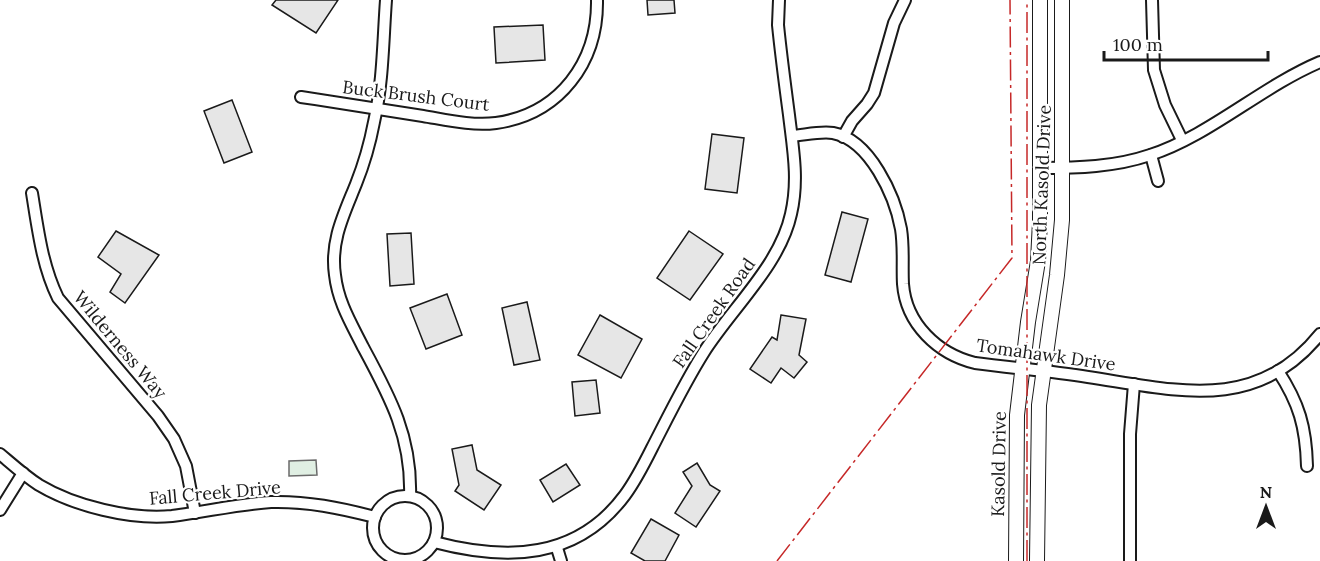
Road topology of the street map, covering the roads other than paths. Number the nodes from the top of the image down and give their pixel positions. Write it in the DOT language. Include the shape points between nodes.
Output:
graph roads {
  1 [pos="386,0"];
  2 [pos="597,0"];
  3 [pos="779,0"];
  4 [pos="905,0"];
  5 [pos="1040,0"];
  6 [pos="1062,0"];
  7 [pos="1152,0"];
  8 [pos="1320,62"];
  9 [pos="301,97"];
  10 [pos="377,109"];
  11 [pos="792,136"];
  12 [pos="843,137"];
  13 [pos="1182,140"];
  14 [pos="1151,155"];
  15 [pos="1041,168"];
  16 [pos="1062,168"];
  17 [pos="1158,181"];
  18 [pos="32,194"];
  19 [pos="1320,334"];
  20 [pos="1023,368"];
  21 [pos="1042,370"];
  22 [pos="1278,371"];
  23 [pos="1134,384"];
  24 [pos="0,454"];
  25 [pos="1307,466"];
  26 [pos="23,473"];
  27 [pos="410,496"];
  28 [pos="0,510"];
  29 [pos="195,513"];
  30 [pos="375,517"];
  31 [pos="434,542"];
  32 [pos="557,548"];
  33 [pos="394,560"];
  34 [pos="561,561"];
  35 [pos="1016,561"];
  36 [pos="1037,561"];
  37 [pos="1130,561"];
  1 -- 10 [label="street"];
  2 -- 10 [label="street, Buck Brush Court" via="595,32 584,62 561,93 533,112 482,124"];
  3 -- 11 [label="street, Fall Creek Road" via="778,25"];
  4 -- 12 [label="street" via="894,23 874,93"];
  5 -- 15 [label="main road, North Kasold Drive"];
  6 -- 16 [label="main road, North Kasold Drive"];
  7 -- 13 [label="street" via="1154,70 1164,105"];
  8 -- 13 [label="street"];
  9 -- 10 [label="street, Buck Brush Court"];
  10 -- 27 [label="street" via="367,152 335,242 335,275 344,311 397,411 408,454"];
  11 -- 12 [label="street" via="826,133"];
  11 -- 32 [label="street, Fall Creek Road" via="797,180 794,199 791,217 772,258 690,374 625,496 591,529"];
  12 -- 20 [label="street, Tomahawk Drive" via="855,143 876,167 895,204 904,248 903,286 921,330 940,348 963,360"];
  13 -- 14 [label="street"];
  14 -- 16 [label="street" via="1099,166"];
  14 -- 17 [label="street"];
  15 -- 16 [label="street"];
  15 -- 20 [label="main road, North Kasold Drive" via="1038,261"];
  16 -- 21 [label="main road, North Kasold Drive" via="1060,244"];
  18 -- 29 [label="street, Wilderness Way" via="40,249 58,298 174,439 186,466"];
  19 -- 22 [label="street, Tomahawk Drive" via="1298,358"];
  20 -- 21 [label="street, Tomahawk Drive"];
  20 -- 35 [label="main road, Kasold Drive" via="1016,437"];
  21 -- 23 [label="street, Tomahawk Drive"];
  21 -- 36 [label="main road, Kasold Drive" via="1037,441"];
  22 -- 23 [label="street, Tomahawk Drive" via="1221,391 1178,391"];
  22 -- 25 [label="street" via="1299,409"];
  23 -- 37 [label="street"];
  24 -- 26 [label="street, Fall Creek Drive"];
  26 -- 28 [label="street"];
  26 -- 29 [label="street, Fall Creek Drive" via="41,486 112,512 152,516"];
  27 -- 30 [label="street" via="389,500"];
  27 -- 31 [label="street" via="428,505 434,513"];
  29 -- 30 [label="street, Fall Creek Drive" via="296,502"];
  30 -- 33 [label="street" via="373,527 379,546"];
  31 -- 32 [label="street, Fall Creek Road" via="492,557"];
  31 -- 33 [label="street" via="422,555"];
  32 -- 34 [label="street"];
}
